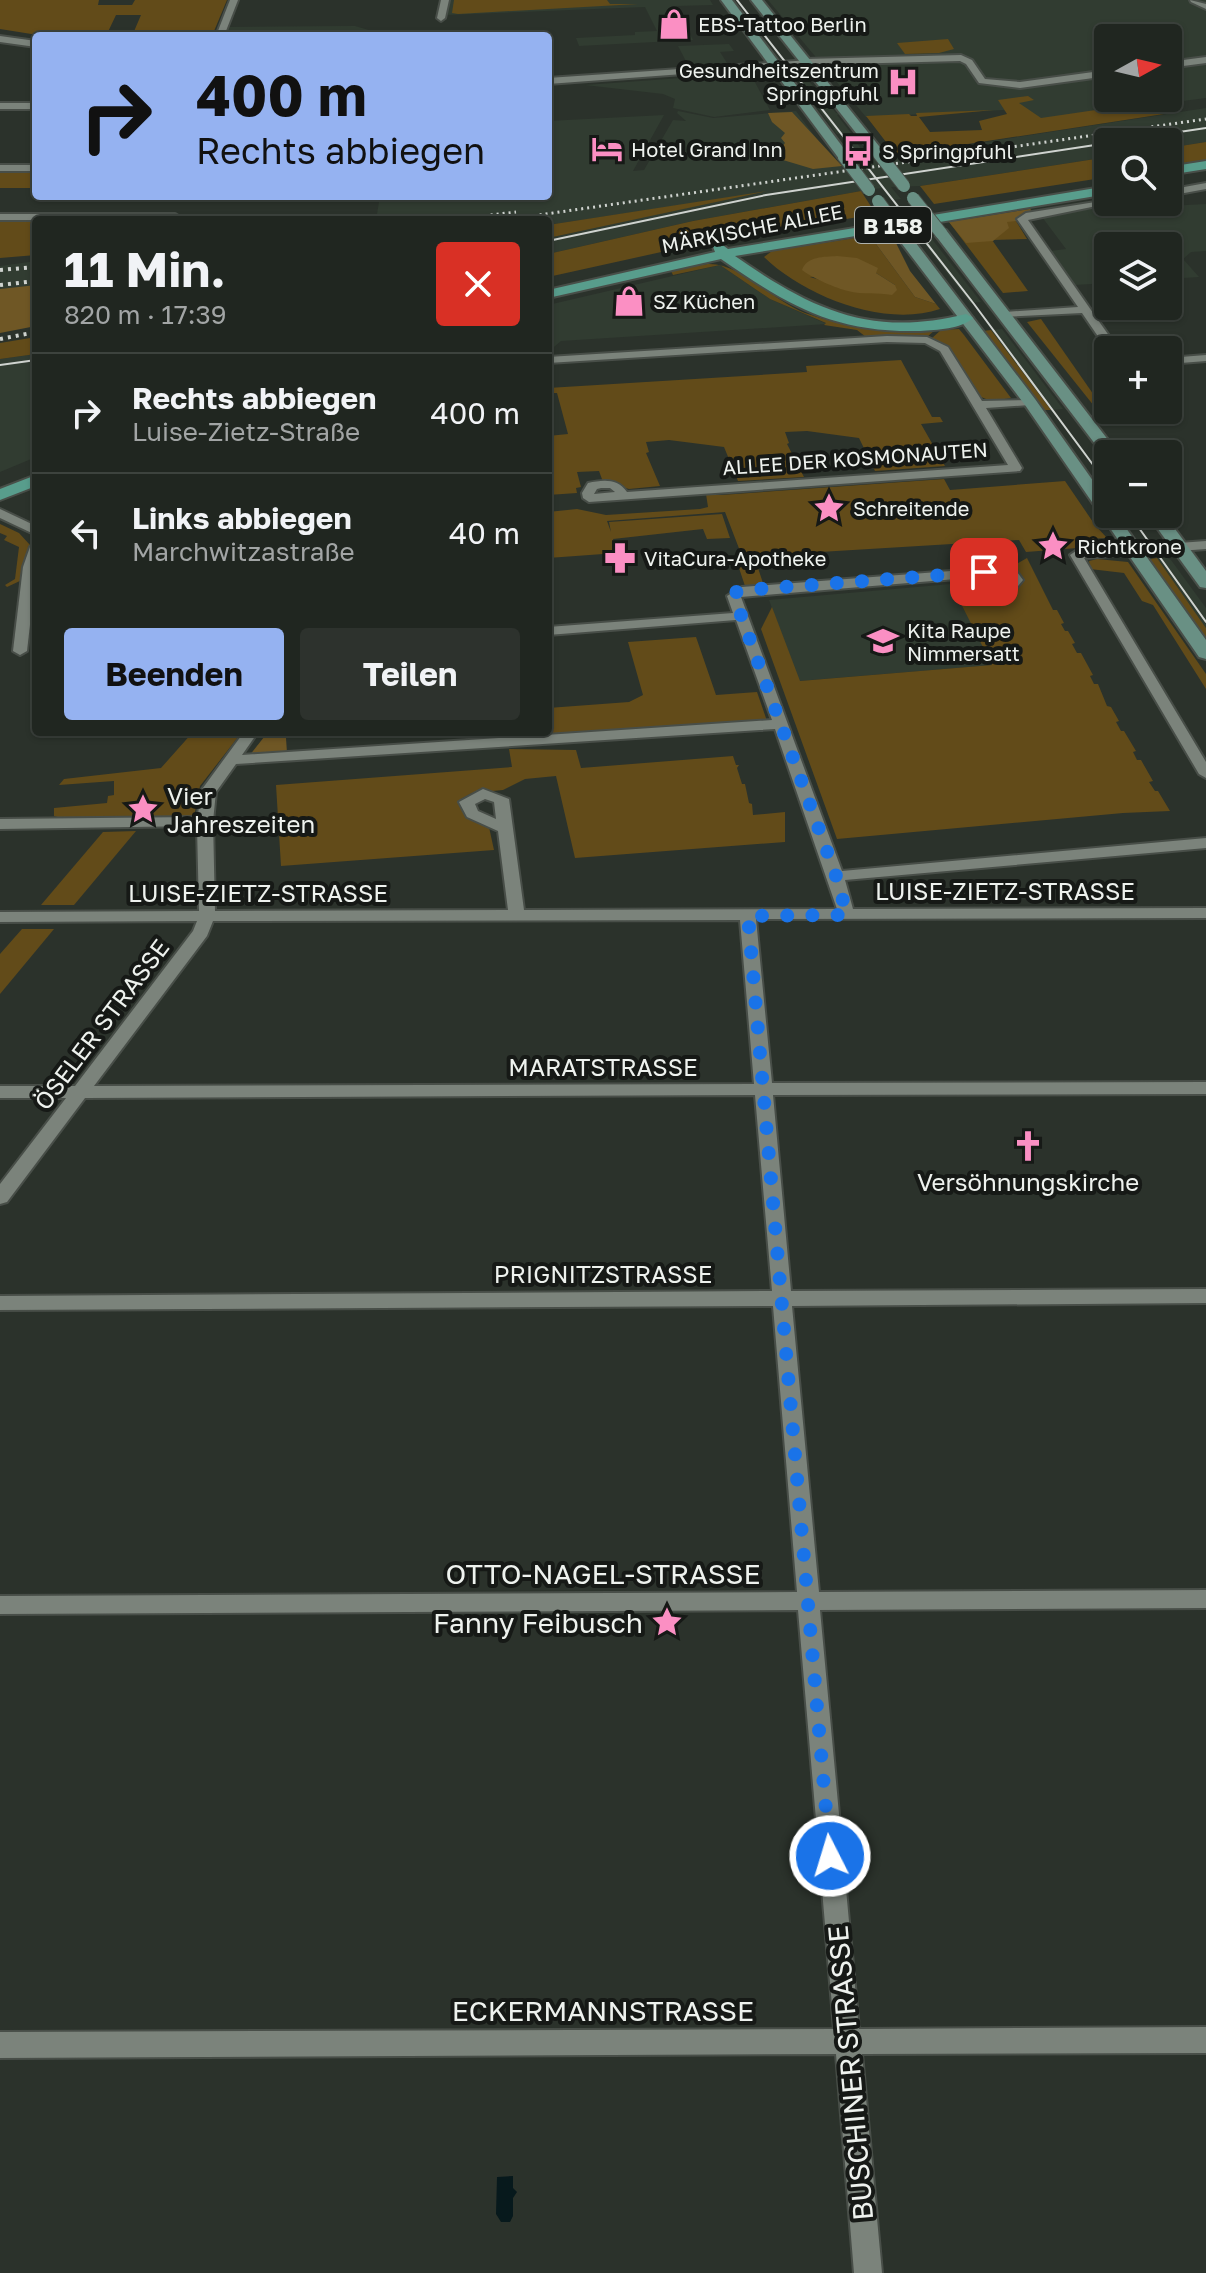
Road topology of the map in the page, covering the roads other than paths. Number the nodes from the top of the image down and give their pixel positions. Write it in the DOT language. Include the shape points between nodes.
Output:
graph roads {
  1 [pos="234,0"];
  2 [pos="445,0"];
  3 [pos="726,0"];
  4 [pos="756,0"];
  5 [pos="1194,0"];
  6 [pos="1206,7"];
  7 [pos="441,18"];
  8 [pos="222,32"];
  9 [pos="0,39"];
  10 [pos="32,43"];
  11 [pos="1206,60"];
  12 [pos="806,62"];
  13 [pos="1182,63"];
  14 [pos="776,65"];
  15 [pos="1094,75"];
  16 [pos="552,81"];
  17 [pos="0,106"];
  18 [pos="32,106"];
  19 [pos="1206,165"];
  20 [pos="0,168"];
  21 [pos="32,168"];
  22 [pos="1182,169"];
  23 [pos="1206,175"];
  24 [pos="1182,179"];
  25 [pos="1206,186"];
  26 [pos="1182,190"];
  27 [pos="1094,194"];
  28 [pos="1094,196"];
  29 [pos="0,217"];
  30 [pos="32,217"];
  31 [pos="726,250"];
  32 [pos="552,280"];
  33 [pos="552,293"];
  34 [pos="1085,310"];
  35 [pos="1005,315"];
  36 [pos="966,318"];
  37 [pos="1103,336"];
  38 [pos="1206,358"];
  39 [pos="552,360"];
  40 [pos="1182,360"];
  41 [pos="1030,402"];
  42 [pos="980,405"];
  43 [pos="1100,440"];
  44 [pos="32,464"];
  45 [pos="0,478"];
  46 [pos="32,482"];
  47 [pos="1094,494"];
  48 [pos="0,495"];
  49 [pos="589,498"];
  50 [pos="0,513"];
  51 [pos="1118,528"];
  52 [pos="1165,528"];
  53 [pos="32,529"];
  54 [pos="1206,545"];
  55 [pos="1179,547"];
  56 [pos="1134,551"];
  57 [pos="32,558"];
  58 [pos="959,575"];
  59 [pos="1206,583"];
  60 [pos="741,616"];
  61 [pos="552,631"];
  62 [pos="20,651"];
  63 [pos="1206,653"];
  64 [pos="780,724"];
  65 [pos="248,736"];
  66 [pos="229,760"];
  67 [pos="1206,774"];
  68 [pos="205,821"];
  69 [pos="0,824"];
  70 [pos="504,828"];
  71 [pos="1206,843"];
  72 [pos="836,876"];
  73 [pos="1206,913"];
  74 [pos="517,915"];
  75 [pos="847,915"];
  76 [pos="748,916"];
  77 [pos="0,917"];
  78 [pos="207,917"];
  79 [pos="1206,1088"];
  80 [pos="763,1090"];
  81 [pos="0,1092"];
  82 [pos="78,1092"];
  83 [pos="0,1197"];
  84 [pos="1206,1296"];
  85 [pos="782,1298"];
  86 [pos="0,1303"];
  87 [pos="1206,1599"];
  88 [pos="809,1601"];
  89 [pos="0,1605"];
  90 [pos="1206,2040"];
  91 [pos="847,2041"];
  92 [pos="0,2045"];
  93 [pos="868,2273"];
  1 -- 8 [label="street"];
  2 -- 7 [label="street"];
  3 -- 14 [label="main road"];
  4 -- 12 [label="main road"];
  5 -- 6 [label="street"];
  9 -- 10 [label="street"];
  11 -- 13 [label="street"];
  12 -- 14 [label="street"];
  12 -- 15 [label="street" via="961,58 979,80 1001,86"];
  12 -- 35 [label="main road, bridge"];
  14 -- 16 [label="street"];
  14 -- 36 [label="main road, bridge"];
  17 -- 18 [label="street"];
  19 -- 22 [label="main road"];
  20 -- 21 [label="street"];
  23 -- 24 [label="main road"];
  25 -- 26 [label="street"];
  27 -- 31 [label="main road, MÄRKISCHE ALLEE / B 158"];
  28 -- 34 [label="street" via="1022,219"];
  29 -- 30 [label="street"];
  31 -- 32 [label="main road, MÄRKISCHE ALLEE / B 158"];
  31 -- 33 [label="main road, MÄRKISCHE ALLEE / B 158"];
  31 -- 36 [label="main road" via="786,297 838,317 913,326"];
  34 -- 35 [label="street"];
  34 -- 37 [label="street"];
  35 -- 36 [label="main road"];
  35 -- 43 [label="main road"];
  36 -- 41 [label="main road"];
  38 -- 40 [label="street"];
  39 -- 42 [label="street, ALLEE DER KOSMONAUTEN" via="927,340 944,349"];
  41 -- 42 [label="street, ALLEE DER KOSMONAUTEN"];
  41 -- 47 [label="main road"];
  42 -- 49 [label="street, ALLEE DER KOSMONAUTEN" via="1014,469"];
  44 -- 45 [label="main road"];
  46 -- 48 [label="main road"];
  50 -- 53 [label="street"];
  51 -- 56 [label="main road"];
  52 -- 55 [label="main road"];
  54 -- 55 [label="street"];
  55 -- 56 [label="main road"];
  55 -- 59 [label="main road"];
  56 -- 63 [label="main road"];
  56 -- 67 [label="street" via="1076,555"];
  57 -- 62 [label="street"];
  58 -- 60 [label="street" via="742,591 734,596"];
  60 -- 61 [label="street"];
  60 -- 64 [label="street"];
  64 -- 66 [label="street"];
  64 -- 72 [label="street"];
  65 -- 66 [label="street"];
  66 -- 68 [label="street" via="208,792"];
  68 -- 69 [label="street"];
  68 -- 78 [label="street"];
  70 -- 74 [label="street"];
  71 -- 72 [label="street, LUISE-ZIETZ-STRASSE"];
  72 -- 75 [label="street"];
  73 -- 75 [label="street, LUISE-ZIETZ-STRASSE"];
  74 -- 76 [label="street, LUISE-ZIETZ-STRASSE"];
  74 -- 78 [label="street, LUISE-ZIETZ-STRASSE"];
  75 -- 76 [label="street, LUISE-ZIETZ-STRASSE"];
  76 -- 80 [label="street, BUSCHINER STRASSE"];
  77 -- 78 [label="street, LUISE-ZIETZ-STRASSE"];
  78 -- 82 [label="street, ÖSELER STRASSE" via="201,932"];
  79 -- 80 [label="street, MARATSTRASSE"];
  80 -- 82 [label="street, MARATSTRASSE"];
  80 -- 85 [label="street, BUSCHINER STRASSE"];
  81 -- 82 [label="street, MARATSTRASSE"];
  82 -- 83 [label="street, ÖSELER STRASSE"];
  84 -- 85 [label="street, PRIGNITZSTRASSE"];
  85 -- 86 [label="street, PRIGNITZSTRASSE"];
  85 -- 88 [label="street, BUSCHINER STRASSE"];
  87 -- 88 [label="street, OTTO-NAGEL-STRASSE"];
  88 -- 89 [label="street, OTTO-NAGEL-STRASSE"];
  88 -- 91 [label="street, BUSCHINER STRASSE"];
  90 -- 91 [label="street, ECKERMANNSTRASSE"];
  91 -- 92 [label="street, ECKERMANNSTRASSE"];
  91 -- 93 [label="street, BUSCHINER STRASSE"];
}
